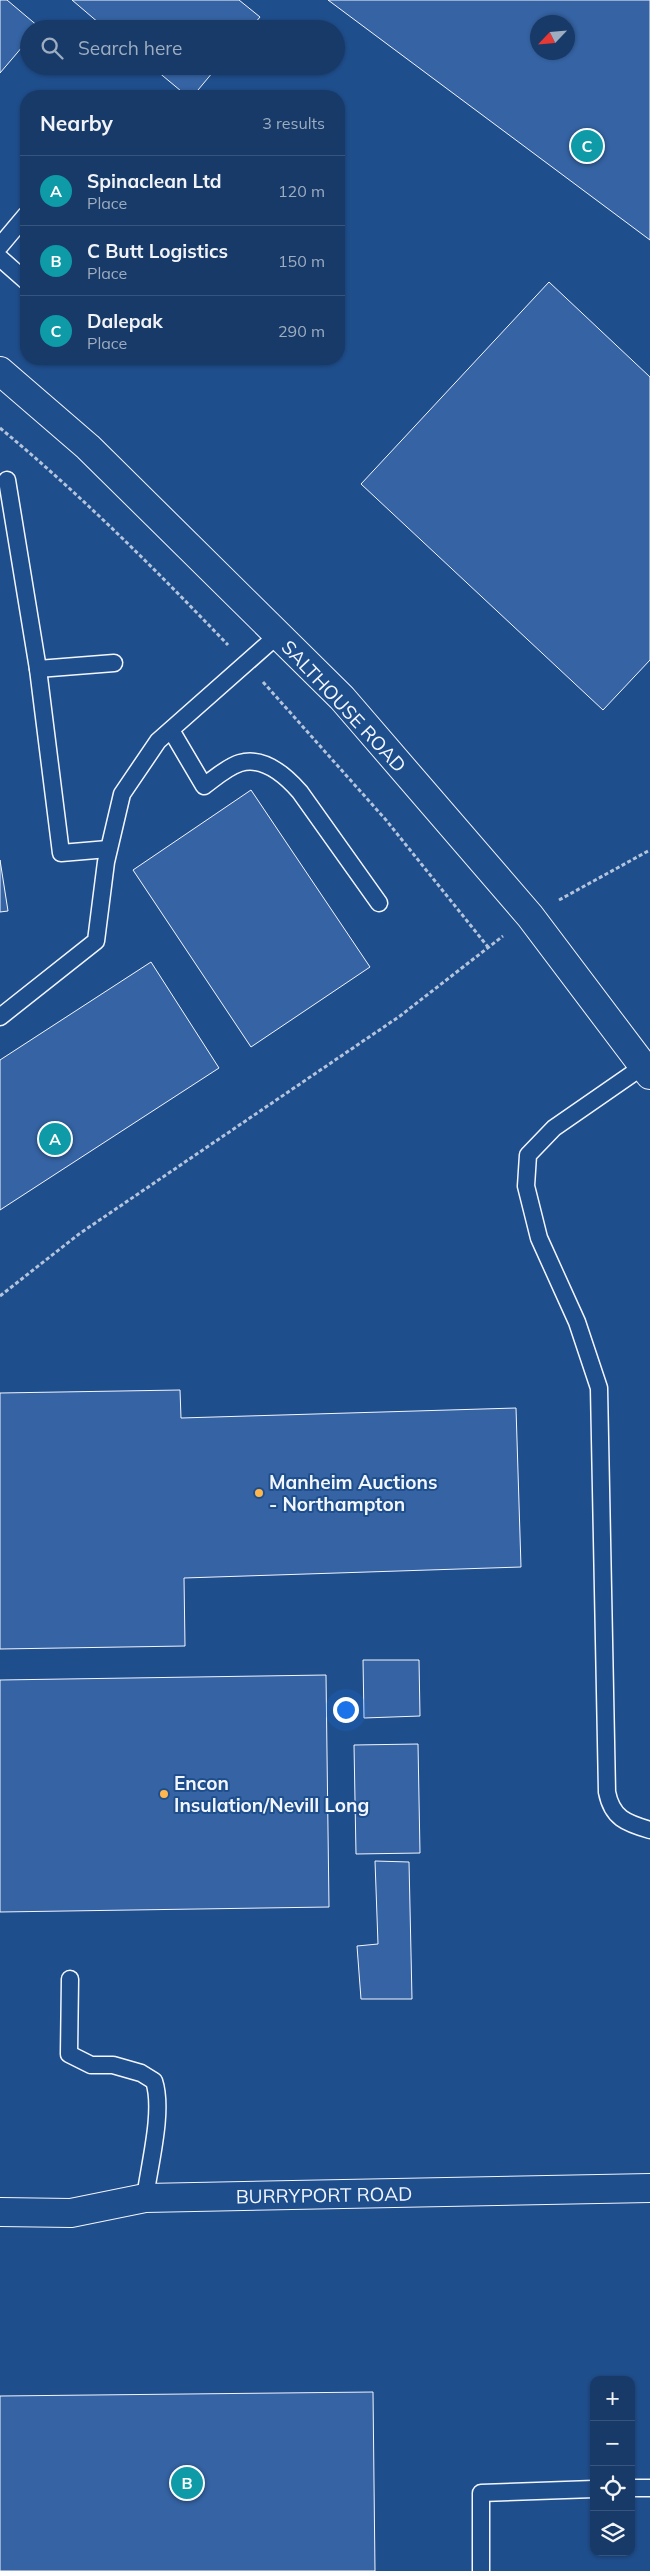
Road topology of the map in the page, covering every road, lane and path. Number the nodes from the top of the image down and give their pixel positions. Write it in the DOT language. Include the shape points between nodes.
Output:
graph roads {
  1 [pos="20,222"];
  2 [pos="0,246"];
  3 [pos="0,258"];
  4 [pos="20,276"];
  5 [pos="0,372"];
  6 [pos="6,480"];
  7 [pos="278,635"];
  8 [pos="114,663"];
  9 [pos="38,670"];
  10 [pos="171,730"];
  11 [pos="108,849"];
  12 [pos="650,850"];
  13 [pos="380,903"];
  14 [pos="553,904"];
  15 [pos="488,946"];
  16 [pos="0,1017"];
  17 [pos="647,1070"];
  18 [pos="0,1296"];
  19 [pos="650,1830"];
  20 [pos="70,1979"];
  21 [pos="650,2188"];
  22 [pos="145,2198"];
  23 [pos="0,2212"];
  24 [pos="590,2488"];
  25 [pos="635,2488"];
  26 [pos="650,2488"];
  27 [pos="481,2571"];
  1 -- 2 [label="lane"];
  3 -- 4 [label="lane"];
  5 -- 7 [label="street, SALTHOUSE ROAD" via="88,447"];
  6 -- 9 [label="lane"];
  7 -- 10 [label="lane"];
  7 -- 17 [label="street, SALTHOUSE ROAD" via="342,698 469,843 530,916"];
  8 -- 9 [label="lane"];
  9 -- 11 [label="lane" via="61,853"];
  10 -- 11 [label="lane" via="158,741 122,794"];
  10 -- 13 [label="lane" via="204,786 241,762 260,763 285,774"];
  11 -- 16 [label="lane" via="96,941"];
  12 -- 14 [label="path"];
  15 -- 18 [label="path" via="400,1016 79,1234"];
  17 -- 19 [label="lane" via="554,1128 528,1155 526,1186 539,1238 577,1322 598,1388 607,1792 610,1807 623,1820"];
  20 -- 22 [label="lane" via="69,2054 91,2065 113,2065 141,2073 154,2081 158,2094 157,2109"];
  21 -- 22 [label="street, BURRYPORT ROAD"];
  22 -- 23 [label="street, BURRYPORT ROAD" via="71,2213"];
  24 -- 27 [label="lane" via="480,2493"];
  25 -- 26 [label="lane"];
}
